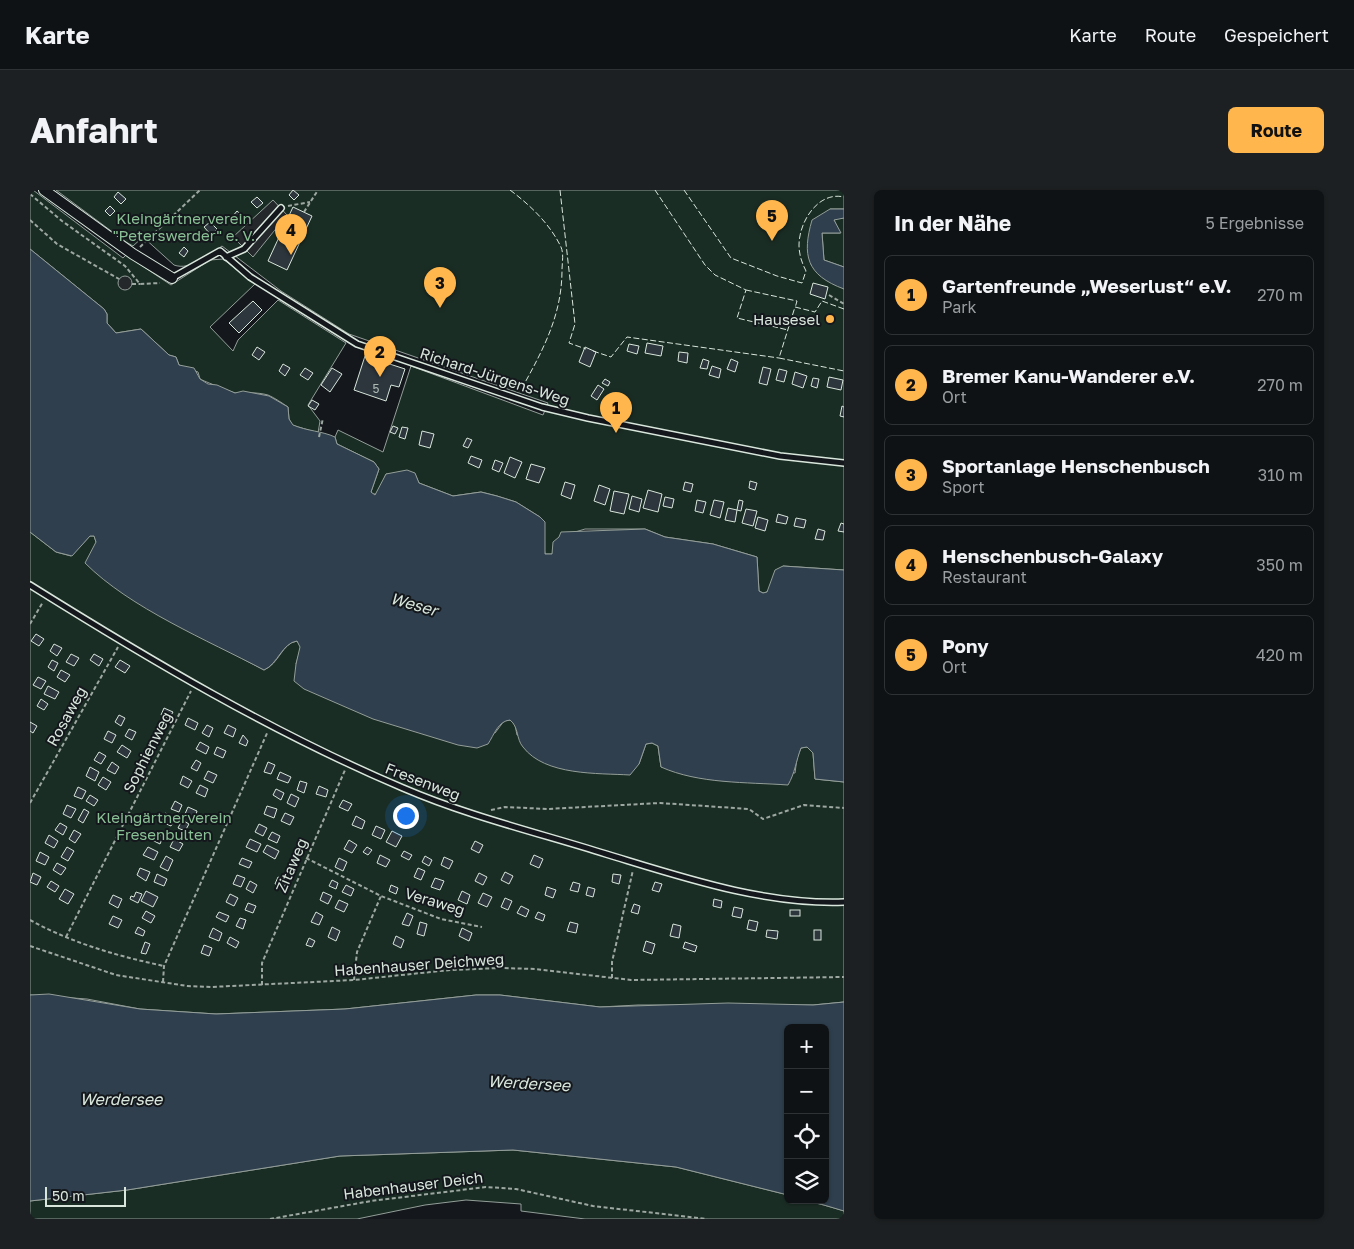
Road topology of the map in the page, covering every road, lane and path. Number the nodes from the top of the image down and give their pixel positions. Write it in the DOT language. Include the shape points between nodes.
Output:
graph roads {
  1 [pos="44,190"];
  2 [pos="200,190"];
  3 [pos="318,190"];
  4 [pos="30,194"];
  5 [pos="310,202"];
  6 [pos="281,208"];
  7 [pos="304,212"];
  8 [pos="30,220"];
  9 [pos="133,254"];
  10 [pos="226,256"];
  11 [pos="172,278"];
  12 [pos="119,279"];
  13 [pos="132,284"];
  14 [pos="140,284"];
  15 [pos="830,295"];
  16 [pos="844,304"];
  17 [pos="323,418"];
  18 [pos="319,437"];
  19 [pos="844,463"];
  20 [pos="30,585"];
  21 [pos="47,596"];
  22 [pos="30,624"];
  23 [pos="122,641"];
  24 [pos="194,685"];
  25 [pos="271,724"];
  26 [pos="348,763"];
  27 [pos="30,803"];
  28 [pos="844,808"];
  29 [pos="476,814"];
  30 [pos="306,858"];
  31 [pos="635,863"];
  32 [pos="381,896"];
  33 [pos="844,902"];
  34 [pos="30,920"];
  35 [pos="482,927"];
  36 [pos="66,937"];
  37 [pos="30,946"];
  38 [pos="164,966"];
  39 [pos="844,977"];
  40 [pos="612,979"];
  41 [pos="354,980"];
  42 [pos="163,983"];
  43 [pos="262,985"];
  44 [pos="270,1219"];
  45 [pos="707,1219"];
  1 -- 9 [label="street"];
  2 -- 9 [label="path"];
  3 -- 5 [label="path"];
  4 -- 14 [label="path" via="125,266"];
  5 -- 6 [label="path"];
  5 -- 7 [label="path"];
  6 -- 10 [label="lane" via="244,248"];
  8 -- 12 [label="path" via="57,244"];
  9 -- 11 [label="street"];
  10 -- 11 [label="lane" via="220,251"];
  10 -- 19 [label="lane, Richard-Jürgens-Weg" via="250,277 353,343 542,407 770,454"];
  11 -- 14 [label="path" via="164,283"];
  13 -- 14 [label="path"];
  15 -- 16 [label="path"];
  17 -- 18 [label="path"];
  20 -- 21 [label="lane, Fresenweg"];
  21 -- 22 [label="path"];
  21 -- 23 [label="lane, Fresenweg"];
  23 -- 24 [label="lane, Fresenweg"];
  23 -- 27 [label="path, Rosaweg"];
  24 -- 25 [label="lane, Fresenweg"];
  24 -- 36 [label="path, Sophienweg"];
  25 -- 26 [label="lane, Fresenweg"];
  25 -- 38 [label="path"];
  26 -- 29 [label="lane, Fresenweg" via="405,789"];
  26 -- 30 [label="path, Zitaweg"];
  28 -- 29 [label="path" via="804,805 763,819 750,809 660,803 505,807"];
  29 -- 31 [label="lane, Fresenweg"];
  30 -- 32 [label="path, Veraweg"];
  30 -- 43 [label="path, Zitaweg" via="262,963"];
  31 -- 33 [label="lane, Fresenweg" via="778,898"];
  31 -- 40 [label="path" via="612,962"];
  32 -- 35 [label="path, Veraweg" via="441,918"];
  32 -- 41 [label="path, Veraweg" via="354,963"];
  34 -- 36 [label="path"];
  36 -- 38 [label="path" via="113,955"];
  37 -- 42 [label="path, Habenhauser Deichweg" via="116,975"];
  38 -- 42 [label="path"];
  39 -- 40 [label="path, Habenhauser Deichweg"];
  40 -- 41 [label="path, Habenhauser Deichweg" via="501,968"];
  41 -- 43 [label="path, Habenhauser Deichweg"];
  42 -- 43 [label="path, Habenhauser Deichweg" via="211,987"];
  44 -- 45 [label="path, Habenhauser Deich" via="371,1200 486,1186 516,1189 593,1206"];
}
